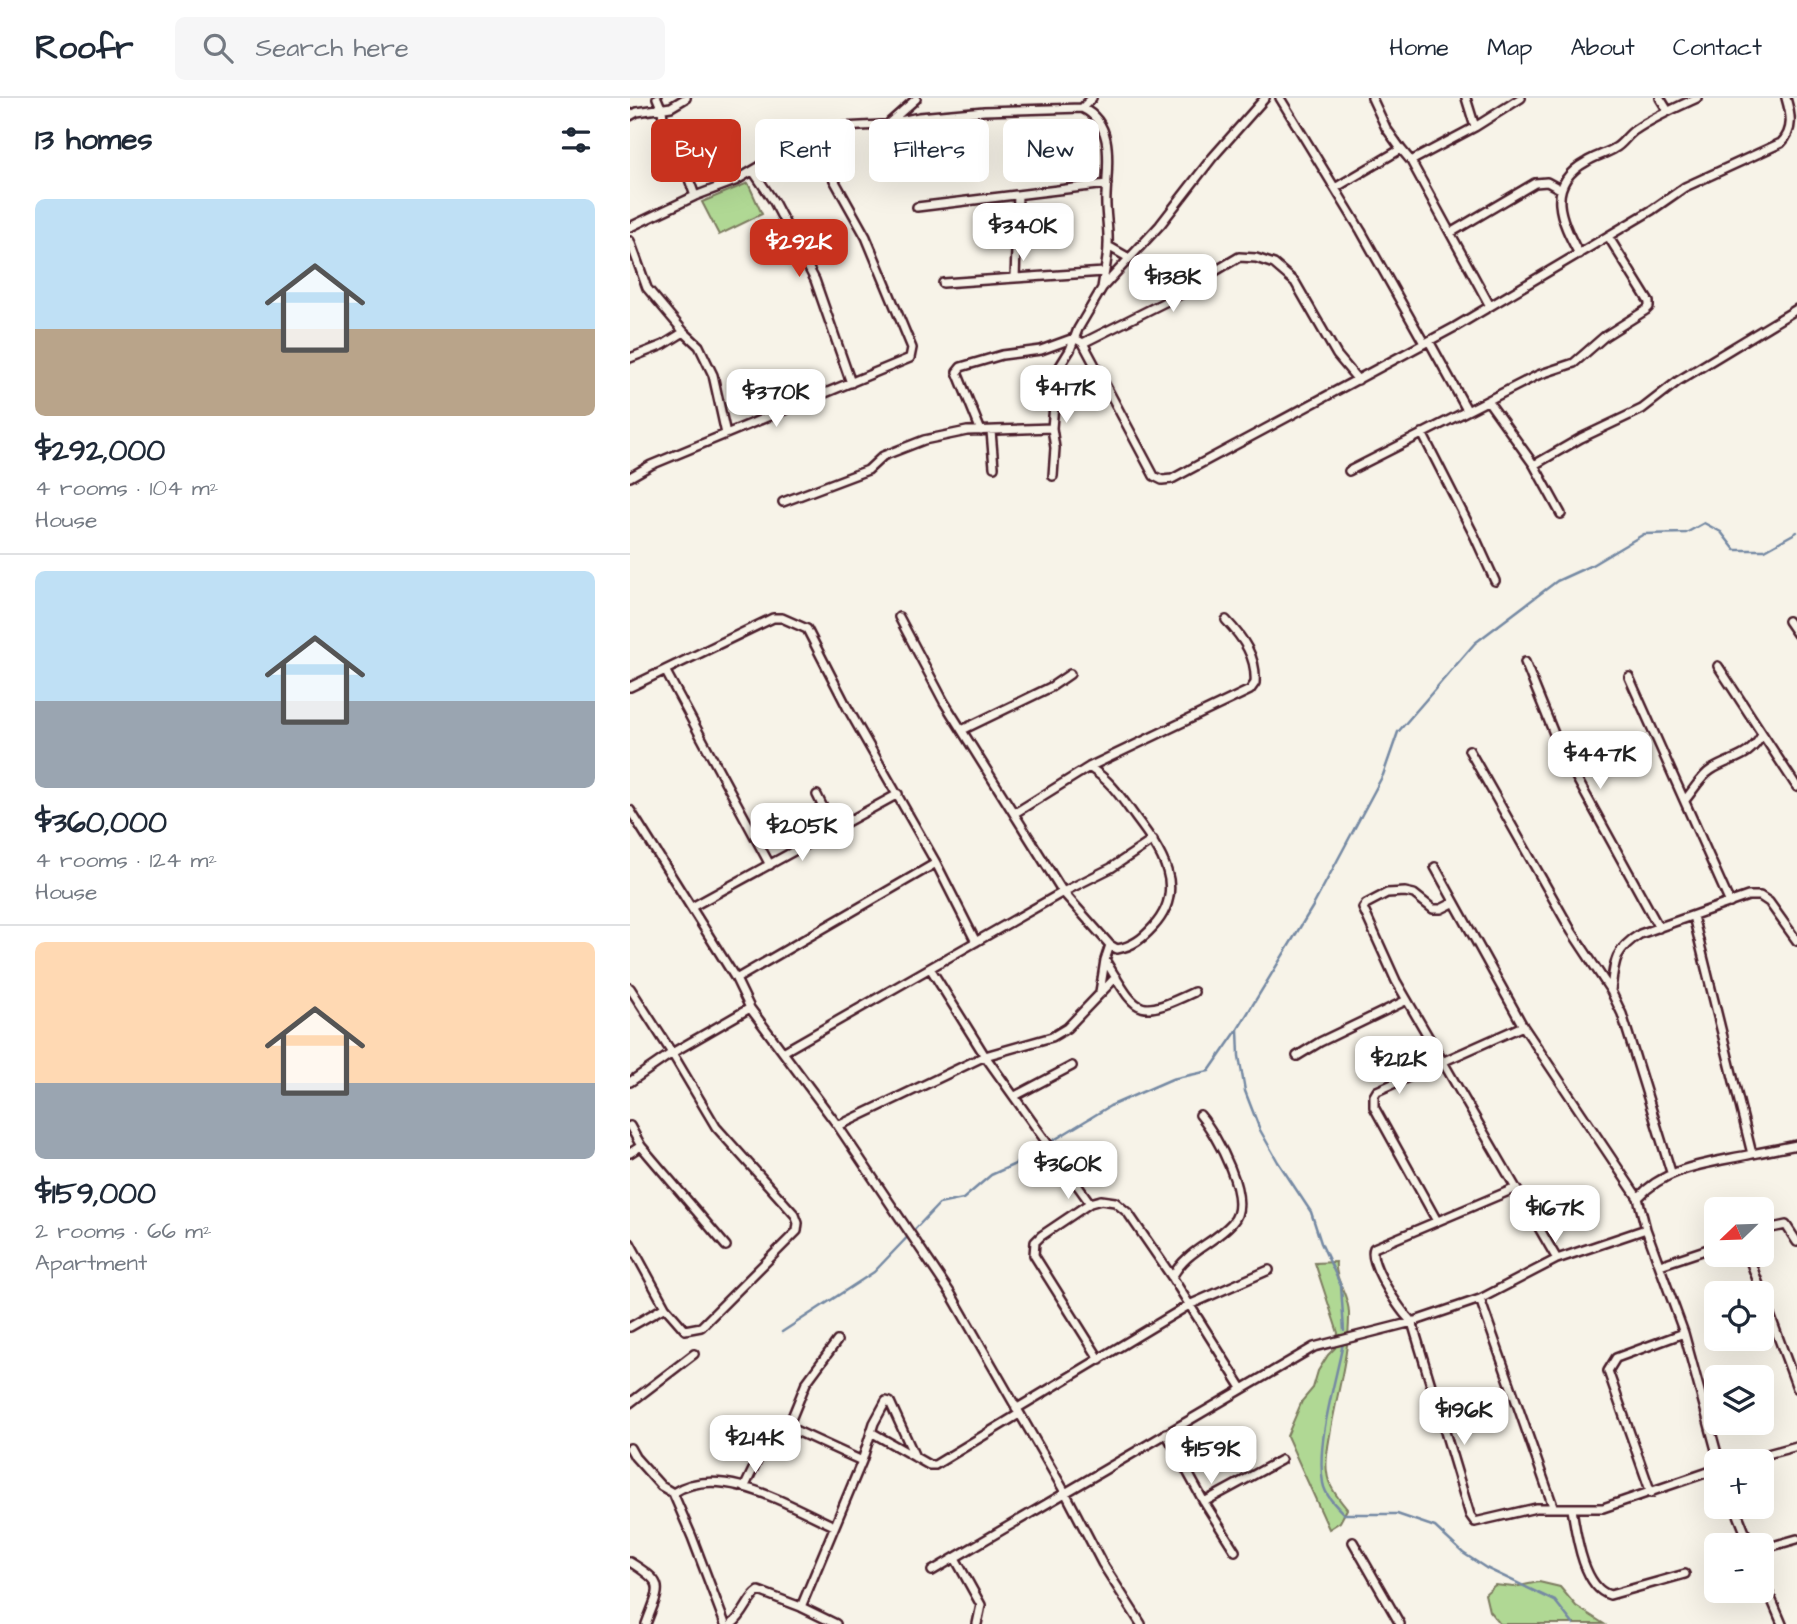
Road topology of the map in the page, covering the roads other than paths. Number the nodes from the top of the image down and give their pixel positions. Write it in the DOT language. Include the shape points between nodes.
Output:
graph roads {
  1 [pos="657,98"];
  2 [pos="686,98"];
  3 [pos="1092,98"];
  4 [pos="1265,98"];
  5 [pos="1280,98"];
  6 [pos="1372,98"];
  7 [pos="1465,98"];
  8 [pos="1521,98"];
  9 [pos="1660,98"];
  10 [pos="1697,98"];
  11 [pos="1786,98"];
  12 [pos="916,99"];
  13 [pos="1082,108"];
  14 [pos="662,110"];
  15 [pos="1668,111"];
  16 [pos="630,116"];
  17 [pos="919,117"];
  18 [pos="893,119"];
  19 [pos="907,119"];
  20 [pos="1475,127"];
  21 [pos="1401,149"];
  22 [pos="1411,161"];
  23 [pos="753,171"];
  24 [pos="836,182"];
  25 [pos="1107,184"];
  26 [pos="1335,188"];
  27 [pos="1560,189"];
  28 [pos="1018,195"];
  29 [pos="695,196"];
  30 [pos="917,207"];
  31 [pos="630,227"];
  32 [pos="1452,232"];
  33 [pos="1608,236"];
  34 [pos="630,241"];
  35 [pos="1108,246"];
  36 [pos="1579,254"];
  37 [pos="1129,258"];
  38 [pos="1104,272"];
  39 [pos="1015,278"];
  40 [pos="943,283"];
  41 [pos="1102,288"];
  42 [pos="1490,306"];
  43 [pos="1797,309"];
  44 [pos="684,332"];
  45 [pos="1074,338"];
  46 [pos="1083,342"];
  47 [pos="1427,342"];
  48 [pos="630,358"];
  49 [pos="1358,380"];
  50 [pos="852,383"];
  51 [pos="1488,401"];
  52 [pos="1467,410"];
  53 [pos="1052,428"];
  54 [pos="981,431"];
  55 [pos="992,431"];
  56 [pos="1422,433"];
  57 [pos="726,434"];
  58 [pos="1534,465"];
  59 [pos="994,467"];
  60 [pos="1349,471"];
  61 [pos="1053,476"];
  62 [pos="630,477"];
  63 [pos="783,502"];
  64 [pos="1561,514"];
  65 [pos="1495,581"];
  66 [pos="899,617"];
  67 [pos="1226,620"];
  68 [pos="1788,621"];
  69 [pos="1797,634"];
  70 [pos="1525,662"];
  71 [pos="1718,666"];
  72 [pos="665,670"];
  73 [pos="1070,674"];
  74 [pos="1629,677"];
  75 [pos="630,687"];
  76 [pos="962,730"];
  77 [pos="1762,734"];
  78 [pos="1469,750"];
  79 [pos="1090,767"];
  80 [pos="1797,787"];
  81 [pos="898,794"];
  82 [pos="817,795"];
  83 [pos="1685,800"];
  84 [pos="630,810"];
  85 [pos="1015,813"];
  86 [pos="834,830"];
  87 [pos="1153,840"];
  88 [pos="936,863"];
  89 [pos="770,865"];
  90 [pos="1435,867"];
  91 [pos="1063,891"];
  92 [pos="1453,903"];
  93 [pos="1730,903"];
  94 [pos="692,907"];
  95 [pos="1693,916"];
  96 [pos="1659,928"];
  97 [pos="1797,941"];
  98 [pos="976,942"];
  99 [pos="1110,945"];
  100 [pos="1105,960"];
  101 [pos="930,968"];
  102 [pos="1116,977"];
  103 [pos="736,979"];
  104 [pos="630,989"];
  105 [pos="1611,991"];
  106 [pos="1100,992"];
  107 [pos="1194,992"];
  108 [pos="633,999"];
  109 [pos="1407,1000"];
  110 [pos="750,1008"];
  111 [pos="1523,1026"];
  112 [pos="783,1052"];
  113 [pos="672,1053"];
  114 [pos="985,1056"];
  115 [pos="1297,1056"];
  116 [pos="1442,1060"];
  117 [pos="1072,1066"];
  118 [pos="630,1082"];
  119 [pos="1015,1096"];
  120 [pos="1200,1115"];
  121 [pos="630,1126"];
  122 [pos="838,1126"];
  123 [pos="1797,1145"];
  124 [pos="641,1146"];
  125 [pos="630,1153"];
  126 [pos="1752,1154"];
  127 [pos="1671,1172"];
  128 [pos="1516,1188"];
  129 [pos="1638,1198"];
  130 [pos="1090,1203"];
  131 [pos="1437,1221"];
  132 [pos="1774,1228"];
  133 [pos="1646,1229"];
  134 [pos="1797,1242"];
  135 [pos="630,1243"];
  136 [pos="726,1246"];
  137 [pos="1704,1250"];
  138 [pos="1557,1259"];
  139 [pos="1660,1265"];
  140 [pos="1752,1267"];
  141 [pos="1269,1270"];
  142 [pos="1172,1277"];
  143 [pos="1480,1299"];
  144 [pos="1189,1305"];
  145 [pos="665,1307"];
  146 [pos="1412,1322"];
  147 [pos="630,1327"];
  148 [pos="1684,1333"];
  149 [pos="837,1341"];
  150 [pos="694,1354"];
  151 [pos="1100,1360"];
  152 [pos="1242,1388"];
  153 [pos="1797,1388"];
  154 [pos="630,1403"];
  155 [pos="1017,1411"];
  156 [pos="788,1427"];
  157 [pos="871,1433"];
  158 [pos="1166,1433"];
  159 [pos="1797,1446"];
  160 [pos="630,1448"];
  161 [pos="1716,1449"];
  162 [pos="1774,1452"];
  163 [pos="915,1457"];
  164 [pos="1280,1460"];
  165 [pos="862,1461"];
  166 [pos="1704,1474"];
  167 [pos="745,1486"];
  168 [pos="673,1493"];
  169 [pos="1651,1493"];
  170 [pos="1066,1494"];
  171 [pos="1204,1502"];
  172 [pos="1553,1506"];
  173 [pos="1572,1508"];
  174 [pos="834,1526"];
  175 [pos="1797,1539"];
  176 [pos="1353,1542"];
  177 [pos="1774,1546"];
  178 [pos="1235,1551"];
  179 [pos="955,1558"];
  180 [pos="630,1562"];
  181 [pos="932,1571"];
  182 [pos="1685,1574"];
  183 [pos="1773,1603"];
  184 [pos="801,1607"];
  185 [pos="646,1624"];
  186 [pos="724,1624"];
  187 [pos="732,1624"];
  188 [pos="836,1624"];
  189 [pos="977,1624"];
  190 [pos="1141,1624"];
  191 [pos="1399,1624"];
  192 [pos="1782,1624"];
  1 -- 14 [label="street"];
  2 -- 14 [label="street"];
  3 -- 13 [label="street"];
  4 -- 37 [label="street"];
  5 -- 26 [label="street"];
  6 -- 21 [label="street"];
  7 -- 20 [label="street"];
  8 -- 20 [label="street"];
  9 -- 15 [label="street"];
  10 -- 15 [label="street"];
  11 -- 33 [label="street" via="1790,129 1781,143 1685,187"];
  12 -- 17 [label="street"];
  12 -- 18 [label="street"];
  13 -- 17 [label="street"];
  13 -- 25 [label="street" via="1091,112 1104,132"];
  14 -- 16 [label="street"];
  14 -- 29 [label="street" via="665,134"];
  15 -- 27 [label="street" via="1632,131 1617,148 1583,163"];
  17 -- 19 [label="street"];
  20 -- 22 [label="street"];
  21 -- 22 [label="street"];
  21 -- 26 [label="street"];
  22 -- 32 [label="street"];
  23 -- 29 [label="street"];
  23 -- 50 [label="street" via="815,280"];
  24 -- 50 [label="street" via="866,237 912,348 911,358"];
  25 -- 28 [label="street"];
  25 -- 35 [label="street"];
  26 -- 47 [label="street"];
  27 -- 32 [label="street" via="1535,183"];
  27 -- 36 [label="street" via="1562,221"];
  28 -- 30 [label="street"];
  28 -- 39 [label="street"];
  29 -- 31 [label="street"];
  32 -- 42 [label="street"];
  33 -- 36 [label="street"];
  33 -- 51 [label="street" via="1649,307 1574,363 1538,374"];
  34 -- 44 [label="street" via="646,288"];
  35 -- 37 [label="street"];
  35 -- 38 [label="street"];
  36 -- 42 [label="street"];
  37 -- 41 [label="street"];
  38 -- 39 [label="street"];
  38 -- 41 [label="street"];
  39 -- 40 [label="street"];
  41 -- 45 [label="street"];
  42 -- 47 [label="street"];
  43 -- 58 [label="street" via="1678,381 1642,409"];
  44 -- 48 [label="street"];
  44 -- 57 [label="street" via="697,342 713,375"];
  45 -- 46 [label="street"];
  45 -- 53 [label="street" via="1057,371"];
  45 -- 54 [label="street" via="961,367 957,372"];
  46 -- 49 [label="street" via="1193,288 1239,257 1256,258 1274,264 1295,282"];
  46 -- 49 [label="street" via="1154,476 1162,480 1172,479"];
  47 -- 49 [label="street"];
  47 -- 52 [label="street"];
  50 -- 57 [label="street"];
  51 -- 52 [label="street"];
  51 -- 58 [label="street"];
  52 -- 56 [label="street"];
  53 -- 55 [label="street"];
  53 -- 61 [label="street"];
  54 -- 55 [label="street"];
  54 -- 63 [label="street" via="924,440 883,456 868,470"];
  55 -- 59 [label="street"];
  56 -- 60 [label="street"];
  56 -- 65 [label="street"];
  57 -- 62 [label="street"];
  58 -- 64 [label="street"];
  66 -- 76 [label="street"];
  67 -- 79 [label="street" via="1241,635 1254,664 1255,683 1250,690"];
  68 -- 69 [label="street"];
  70 -- 96 [label="street" via="1559,746"];
  71 -- 77 [label="street"];
  72 -- 75 [label="street"];
  72 -- 81 [label="street" via="773,618 807,629 846,707"];
  72 -- 89 [label="street"];
  73 -- 76 [label="street"];
  74 -- 83 [label="street"];
  76 -- 85 [label="street"];
  77 -- 80 [label="street"];
  77 -- 83 [label="street" via="1753,749 1705,774"];
  78 -- 105 [label="street" via="1572,932"];
  79 -- 85 [label="street"];
  79 -- 87 [label="street" via="1114,785"];
  81 -- 86 [label="street"];
  81 -- 88 [label="street"];
  82 -- 86 [label="street"];
  83 -- 93 [label="street"];
  84 -- 94 [label="street"];
  85 -- 91 [label="street"];
  86 -- 89 [label="street"];
  87 -- 91 [label="street" via="1111,868"];
  87 -- 99 [label="street" via="1167,867 1167,902 1143,938 1129,947"];
  88 -- 98 [label="street"];
  88 -- 103 [label="street"];
  89 -- 94 [label="street"];
  90 -- 92 [label="street"];
  91 -- 98 [label="street"];
  91 -- 99 [label="street"];
  92 -- 109 [label="street" via="1433,909 1414,894 1393,892 1363,908"];
  92 -- 111 [label="street"];
  93 -- 95 [label="street"];
  93 -- 97 [label="street" via="1760,896"];
  94 -- 103 [label="street"];
  95 -- 96 [label="street"];
  95 -- 126 [label="street"];
  96 -- 105 [label="street" via="1640,934 1620,949"];
  98 -- 101 [label="street"];
  99 -- 100 [label="street"];
  100 -- 102 [label="street"];
  100 -- 106 [label="street"];
  101 -- 112 [label="street"];
  101 -- 114 [label="street"];
  102 -- 106 [label="street"];
  102 -- 107 [label="street" via="1133,1003 1143,1009 1161,1007"];
  103 -- 110 [label="street"];
  104 -- 108 [label="street"];
  105 -- 127 [label="street"];
  106 -- 114 [label="street" via="1067,1028 1052,1037"];
  108 -- 113 [label="street"];
  109 -- 115 [label="street"];
  109 -- 116 [label="street"];
  110 -- 112 [label="street"];
  110 -- 113 [label="street"];
  111 -- 116 [label="street"];
  111 -- 129 [label="street"];
  112 -- 122 [label="street"];
  113 -- 118 [label="street"];
  113 -- 145 [label="street" via="716,1127 798,1223 797,1231 701,1327 685,1330"];
  114 -- 119 [label="street"];
  114 -- 122 [label="street"];
  116 -- 128 [label="street"];
  116 -- 131 [label="street" via="1374,1096 1374,1107"];
  117 -- 119 [label="street"];
  119 -- 130 [label="street"];
  120 -- 142 [label="street" via="1225,1156 1240,1197 1239,1207 1232,1224 1180,1263"];
  121 -- 124 [label="street"];
  122 -- 155 [label="street" via="951,1294"];
  123 -- 126 [label="street"];
  124 -- 125 [label="street"];
  124 -- 136 [label="street"];
  126 -- 127 [label="street"];
  127 -- 129 [label="street"];
  128 -- 131 [label="street"];
  128 -- 138 [label="street"];
  129 -- 133 [label="street"];
  130 -- 142 [label="street" via="1115,1202 1128,1213"];
  130 -- 151 [label="street" via="1041,1236 1035,1242 1034,1255"];
  131 -- 146 [label="street" via="1374,1248 1371,1254"];
  132 -- 134 [label="street" via="1786,1225"];
  133 -- 138 [label="street"];
  133 -- 139 [label="street"];
  135 -- 145 [label="street"];
  137 -- 139 [label="street"];
  138 -- 143 [label="street"];
  139 -- 148 [label="street"];
  140 -- 153 [label="street"];
  141 -- 144 [label="street"];
  142 -- 144 [label="street"];
  143 -- 146 [label="street"];
  143 -- 172 [label="street"];
  144 -- 151 [label="street"];
  144 -- 152 [label="street"];
  145 -- 147 [label="street"];
  146 -- 152 [label="street" via="1314,1347"];
  146 -- 172 [label="street" via="1474,1521"];
  148 -- 161 [label="street"];
  148 -- 169 [label="street" via="1616,1358 1608,1371"];
  149 -- 156 [label="street" via="806,1383"];
  150 -- 154 [label="street"];
  151 -- 155 [label="street"];
  152 -- 158 [label="street"];
  155 -- 163 [label="street" via="935,1465"];
  155 -- 170 [label="street"];
  156 -- 165 [label="street"];
  156 -- 167 [label="street" via="771,1432"];
  157 -- 163 [label="street"];
  157 -- 163 [label="street" via="888,1401"];
  157 -- 165 [label="street"];
  158 -- 170 [label="street"];
  158 -- 171 [label="street"];
  159 -- 162 [label="street"];
  160 -- 168 [label="street" via="661,1486"];
  164 -- 171 [label="street"];
  165 -- 174 [label="street"];
  166 -- 169 [label="street"];
  167 -- 168 [label="street" via="704,1483"];
  167 -- 174 [label="street"];
  168 -- 186 [label="street"];
  169 -- 173 [label="street" via="1603,1508"];
  170 -- 179 [label="street"];
  170 -- 190 [label="street"];
  171 -- 178 [label="street"];
  172 -- 173 [label="street"];
  173 -- 182 [label="street" via="1588,1572 1604,1593"];
  174 -- 184 [label="street"];
  175 -- 177 [label="street"];
  176 -- 191 [label="street"];
  179 -- 181 [label="street"];
  179 -- 189 [label="street" via="981,1605"];
  180 -- 185 [label="street" via="657,1582"];
  183 -- 192 [label="street"];
  184 -- 187 [label="street" via="759,1591"];
  184 -- 188 [label="street"];
}
